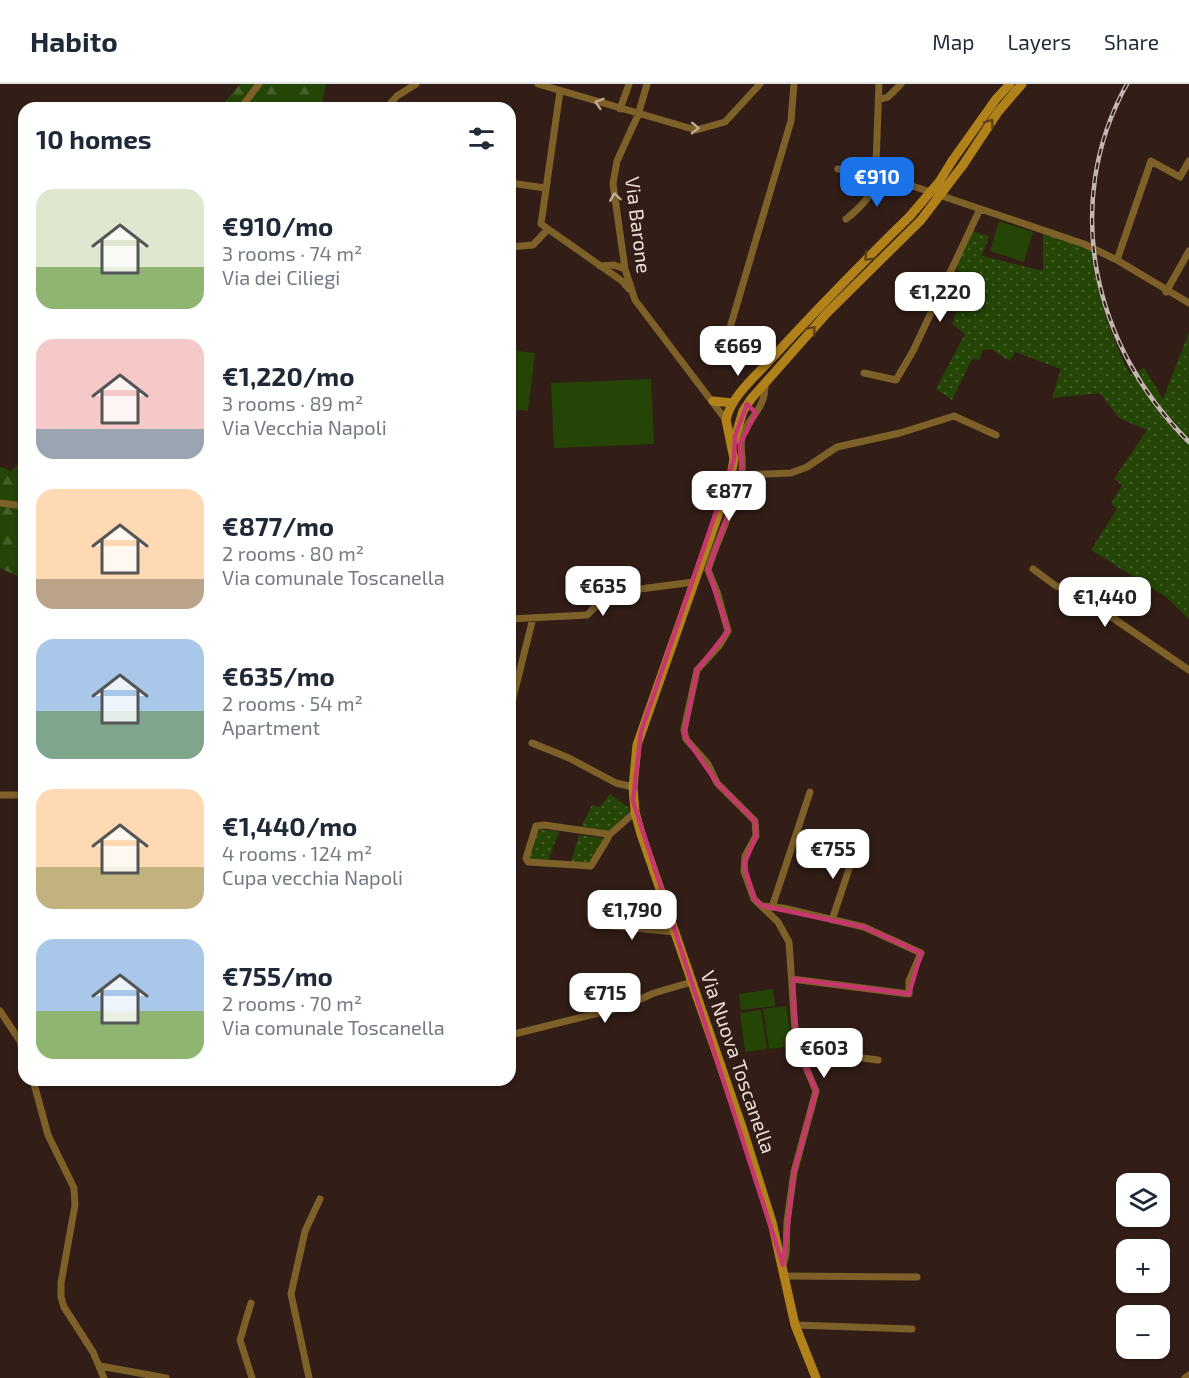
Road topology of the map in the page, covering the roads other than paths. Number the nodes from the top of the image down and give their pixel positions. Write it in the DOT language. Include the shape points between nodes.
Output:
graph roads {
  1 [pos="259,84"];
  2 [pos="416,84"];
  3 [pos="538,84"];
  4 [pos="629,84"];
  5 [pos="647,84"];
  6 [pos="760,84"];
  7 [pos="794,84"];
  8 [pos="879,84"];
  9 [pos="901,84"];
  10 [pos="1010,84"];
  11 [pos="1022,84"];
  12 [pos="560,92"];
  13 [pos="878,100"];
  14 [pos="246,102"];
  15 [pos="392,102"];
  16 [pos="620,109"];
  17 [pos="638,115"];
  18 [pos="1189,161"];
  19 [pos="838,169"];
  20 [pos="880,175"];
  21 [pos="516,184"];
  22 [pos="545,188"];
  23 [pos="980,209"];
  24 [pos="846,219"];
  25 [pos="547,230"];
  26 [pos="516,246"];
  27 [pos="1189,251"];
  28 [pos="623,255"];
  29 [pos="1117,260"];
  30 [pos="614,265"];
  31 [pos="600,266"];
  32 [pos="625,269"];
  33 [pos="609,272"];
  34 [pos="631,290"];
  35 [pos="1166,292"];
  36 [pos="1189,303"];
  37 [pos="724,348"];
  38 [pos="864,373"];
  39 [pos="765,383"];
  40 [pos="713,401"];
  41 [pos="733,403"];
  42 [pos="745,407"];
  43 [pos="756,413"];
  44 [pos="726,420"];
  45 [pos="996,435"];
  46 [pos="733,449"];
  47 [pos="742,474"];
  48 [pos="0,503"];
  49 [pos="18,505"];
  50 [pos="1033,569"];
  51 [pos="694,582"];
  52 [pos="533,618"];
  53 [pos="516,619"];
  54 [pos="1189,670"];
  55 [pos="516,686"];
  56 [pos="532,743"];
  57 [pos="633,787"];
  58 [pos="810,792"];
  59 [pos="0,795"];
  60 [pos="18,795"];
  61 [pos="635,812"];
  62 [pos="608,836"];
  63 [pos="856,848"];
  64 [pos="763,906"];
  65 [pos="772,907"];
  66 [pos="832,920"];
  67 [pos="592,924"];
  68 [pos="675,932"];
  69 [pos="792,979"];
  70 [pos="692,982"];
  71 [pos="0,1011"];
  72 [pos="516,1034"];
  73 [pos="18,1038"];
  74 [pos="799,1050"];
  75 [pos="878,1060"];
  76 [pos="35,1086"];
  77 [pos="320,1199"];
  78 [pos="783,1265"];
  79 [pos="785,1276"];
  80 [pos="917,1277"];
  81 [pos="250,1303"];
  82 [pos="795,1325"];
  83 [pos="912,1329"];
  84 [pos="100,1366"];
  85 [pos="1189,1375"];
  86 [pos="104,1378"];
  87 [pos="166,1378"];
  88 [pos="252,1378"];
  89 [pos="309,1378"];
  90 [pos="816,1378"];
  91 [pos="1185,1378"];
  1 -- 14 [label="street"];
  2 -- 15 [label="street"];
  3 -- 12 [label="street"];
  4 -- 16 [label="street"];
  5 -- 17 [label="street, Via Barone"];
  17 -- 6 [label="street, one-way" via="696,130 725,122"];
  7 -- 37 [label="street" via="791,121"];
  8 -- 13 [label="street"];
  9 -- 13 [label="street" via="888,97"];
  10 -- 41 [label="main road, one-way, bridge" via="910,216 819,306"];
  39 -- 11 [label="main road, one-way, bridge" via="827,313 921,220"];
  16 -- 12 [label="street, one-way"];
  12 -- 22 [label="street"];
  13 -- 20 [label="street" via="876,164"];
  16 -- 17 [label="street"];
  28 -- 17 [label="street, Via Barone, one-way" via="614,171"];
  18 -- 29 [label="street" via="1180,177 1151,161"];
  19 -- 20 [label="street"];
  20 -- 23 [label="street"];
  20 -- 24 [label="street" via="872,194"];
  21 -- 22 [label="street"];
  22 -- 25 [label="street" via="540,219"];
  23 -- 29 [label="street" via="1084,244"];
  23 -- 38 [label="street" via="896,380"];
  25 -- 26 [label="street" via="532,245"];
  25 -- 31 [label="street"];
  27 -- 35 [label="street"];
  28 -- 30 [label="street"];
  28 -- 32 [label="street, Via Barone"];
  29 -- 35 [label="street"];
  30 -- 31 [label="street"];
  30 -- 32 [label="street"];
  31 -- 33 [label="street"];
  32 -- 33 [label="street" via="622,273"];
  32 -- 34 [label="street, Via Barone"];
  33 -- 34 [label="street"];
  34 -- 40 [label="street, Via Barone"];
  35 -- 36 [label="street"];
  39 -- 42 [label="main road"];
  39 -- 43 [label="street" via="765,397"];
  40 -- 41 [label="main road"];
  40 -- 44 [label="street, Via Barone"];
  41 -- 44 [label="main road"];
  42 -- 43 [label="street"];
  42 -- 44 [label="main road" via="735,418"];
  42 -- 46 [label="main road, Via Nuova Toscanella"];
  43 -- 47 [label="street" via="740,444"];
  44 -- 46 [label="main road, Via Nuova Toscanella"];
  45 -- 47 [label="street" via="954,416 837,447 791,473"];
  46 -- 51 [label="main road, Via Nuova Toscanella" via="730,480"];
  47 -- 64 [label="street" via="708,570 728,630 697,670 684,730 686,740 708,764 717,783 756,821 756,836 745,856 744,871 754,899"];
  48 -- 49 [label="street"];
  50 -- 54 [label="street" via="1056,586 1072,590"];
  51 -- 52 [label="street" via="609,593 587,615"];
  51 -- 57 [label="main road, Via Nuova Toscanella" via="641,732"];
  52 -- 53 [label="street"];
  52 -- 55 [label="street"];
  56 -- 57 [label="street" via="616,783"];
  57 -- 61 [label="main road, Via Nuova Toscanella"];
  58 -- 65 [label="street"];
  59 -- 60 [label="street"];
  61 -- 62 [label="street"];
  61 -- 68 [label="main road, Via Nuova Toscanella"];
  62 -- 62 [label="street" via="591,866 526,861 540,825"];
  63 -- 66 [label="street"];
  64 -- 65 [label="street"];
  64 -- 69 [label="street" via="789,942"];
  65 -- 66 [label="street"];
  66 -- 69 [label="street" via="864,927 921,953 909,981 909,994"];
  67 -- 68 [label="street"];
  68 -- 70 [label="main road, Via Nuova Toscanella"];
  69 -- 74 [label="street"];
  70 -- 72 [label="street" via="623,1007"];
  70 -- 78 [label="main road, Via Nuova Toscanella" via="746,1139"];
  71 -- 73 [label="street"];
  74 -- 75 [label="street"];
  74 -- 78 [label="street" via="816,1091 794,1172"];
  76 -- 84 [label="street" via="48,1135 74,1188 75,1205 61,1296"];
  77 -- 89 [label="street" via="305,1231 291,1294"];
  78 -- 79 [label="main road, Via Nuova Toscanella"];
  79 -- 80 [label="street"];
  79 -- 82 [label="main road, Via Nuova Toscanella"];
  81 -- 88 [label="street" via="240,1340"];
  82 -- 83 [label="street"];
  82 -- 90 [label="main road, Via Nuova Toscanella"];
  84 -- 86 [label="street"];
  84 -- 87 [label="street"];
  85 -- 91 [label="street"];
}
